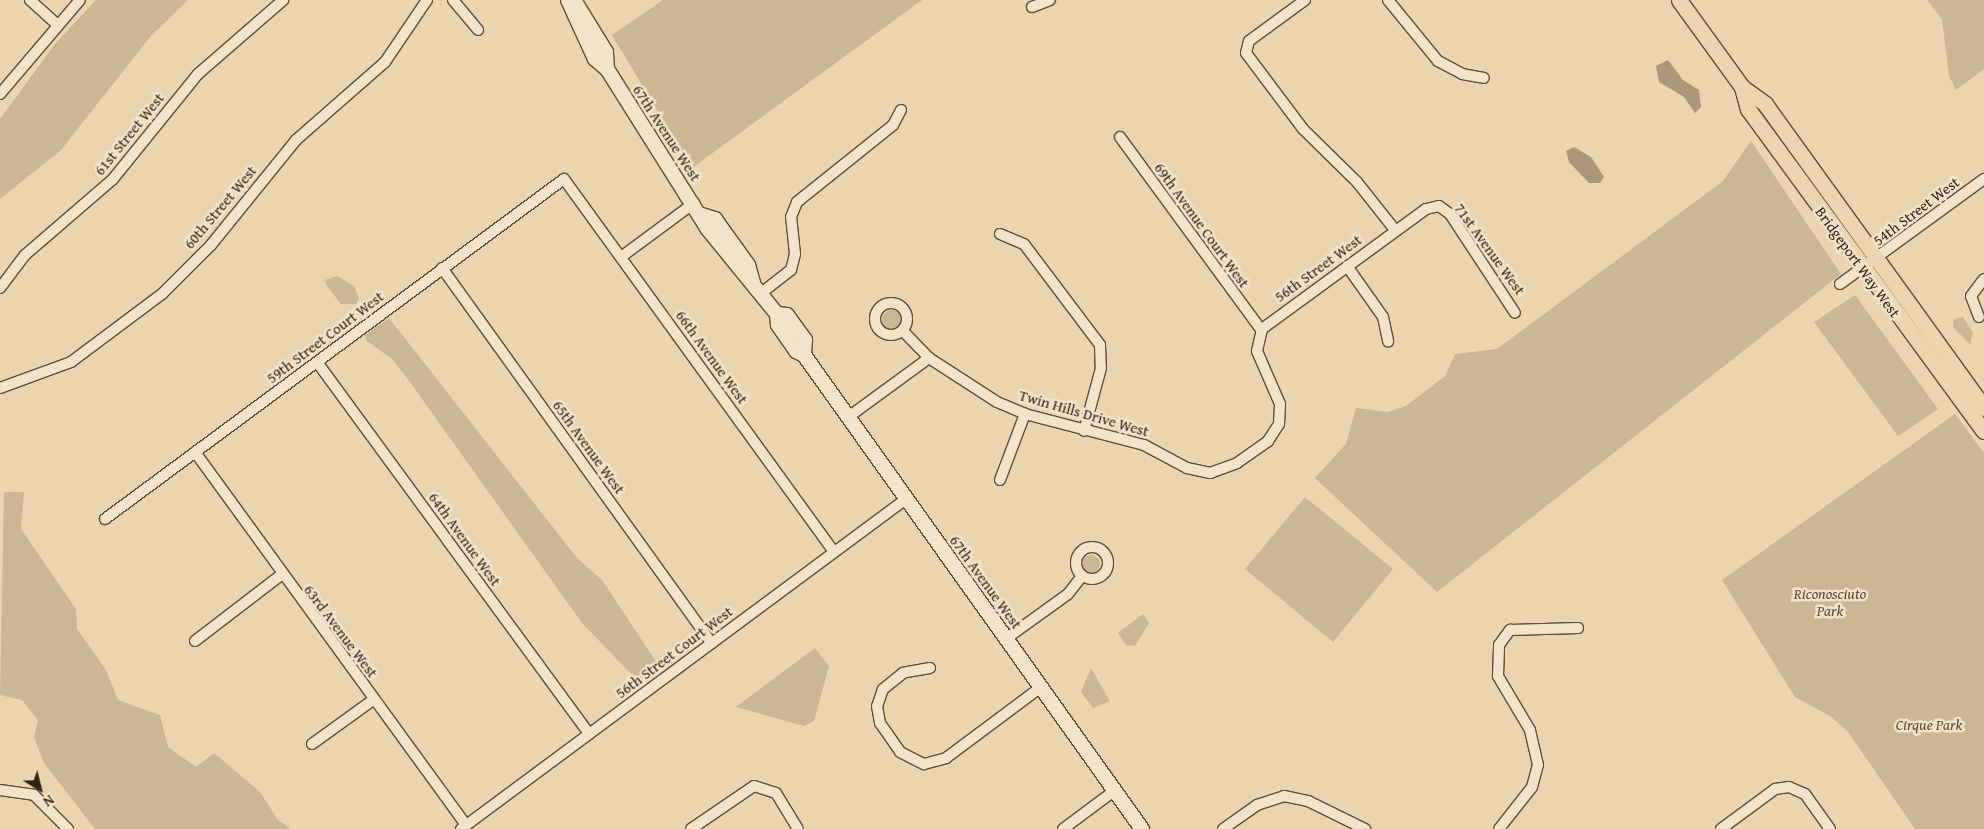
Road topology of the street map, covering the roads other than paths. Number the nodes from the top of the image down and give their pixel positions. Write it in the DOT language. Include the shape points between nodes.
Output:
graph roads {
  1 [pos="30,0"];
  2 [pos="80,0"];
  3 [pos="283,0"];
  4 [pos="427,0"];
  5 [pos="453,0"];
  6 [pos="568,0"];
  7 [pos="574,0"];
  8 [pos="1050,0"];
  9 [pos="1305,0"];
  10 [pos="1388,0"];
  11 [pos="1679,0"];
  12 [pos="1032,7"];
  13 [pos="58,25"];
  14 [pos="478,30"];
  15 [pos="607,68"];
  16 [pos="1484,78"];
  17 [pos="1742,87"];
  18 [pos="0,94"];
  19 [pos="901,110"];
  20 [pos="1120,137"];
  21 [pos="564,179"];
  22 [pos="1984,179"];
  23 [pos="694,203"];
  24 [pos="1436,206"];
  25 [pos="1395,230"];
  26 [pos="1000,234"];
  27 [pos="621,256"];
  28 [pos="1876,259"];
  29 [pos="1347,266"];
  30 [pos="442,268"];
  31 [pos="1863,269"];
  32 [pos="1984,279"];
  33 [pos="1840,284"];
  34 [pos="0,288"];
  35 [pos="756,289"];
  36 [pos="1515,313"];
  37 [pos="1979,317"];
  38 [pos="1261,330"];
  39 [pos="903,331"];
  40 [pos="1388,341"];
  41 [pos="930,358"];
  42 [pos="317,362"];
  43 [pos="0,388"];
  44 [pos="1984,408"];
  45 [pos="1025,414"];
  46 [pos="848,418"];
  47 [pos="1084,431"];
  48 [pos="1984,431"];
  49 [pos="195,452"];
  50 [pos="1000,480"];
  51 [pos="906,499"];
  52 [pos="105,519"];
  53 [pos="834,552"];
  54 [pos="281,575"];
  55 [pos="1082,576"];
  56 [pos="1578,628"];
  57 [pos="1006,638"];
  58 [pos="195,640"];
  59 [pos="711,643"];
  60 [pos="930,668"];
  61 [pos="1040,688"];
  62 [pos="374,700"];
  63 [pos="590,734"];
  64 [pos="312,744"];
  65 [pos="0,790"];
  66 [pos="1114,792"];
  67 [pos="463,827"];
  68 [pos="68,829"];
  69 [pos="692,829"];
  70 [pos="798,829"];
  71 [pos="1063,829"];
  72 [pos="1142,829"];
  73 [pos="1223,829"];
  74 [pos="1366,829"];
  75 [pos="1499,829"];
  76 [pos="1721,829"];
  77 [pos="1830,829"];
  1 -- 13 [label="street"];
  2 -- 13 [label="street"];
  3 -- 34 [label="street, 61st Street West" via="204,68 113,179 25,255"];
  4 -- 43 [label="street, 60th Street West" via="385,62 296,140 211,245 162,294 70,362"];
  5 -- 14 [label="street"];
  6 -- 15 [label="street, 67th Avenue West" via="595,59"];
  7 -- 15 [label="street, 67th Avenue West" via="606,52"];
  8 -- 12 [label="street"];
  9 -- 25 [label="street" via="1245,49 1321,150 1357,182"];
  10 -- 16 [label="street" via="1438,61 1462,74"];
  11 -- 17 [label="main road, Bridgeport Way West"];
  13 -- 18 [label="street"];
  15 -- 23 [label="street, 67th Avenue West"];
  17 -- 28 [label="main road, Bridgeport Way West" via="1765,104"];
  17 -- 31 [label="main road, Bridgeport Way West" via="1748,109"];
  19 -- 35 [label="street" via="893,125 796,202 791,217 795,254 791,270"];
  20 -- 38 [label="street, 69th Avenue Court West"];
  21 -- 27 [label="street, 66th Avenue West"];
  21 -- 30 [label="street, 59th Street Court West"];
  22 -- 28 [label="street, 54th Street West"];
  23 -- 27 [label="street"];
  23 -- 35 [label="street, 67th Avenue West" via="702,215 715,220 748,265"];
  24 -- 25 [label="street, 56th Street West"];
  24 -- 36 [label="street, 71st Avenue West" via="1452,217"];
  25 -- 29 [label="street, 56th Street West"];
  26 -- 47 [label="street" via="1024,244 1100,345 1101,368"];
  27 -- 53 [label="street, 66th Avenue West"];
  28 -- 31 [label="street, 54th Street West"];
  28 -- 44 [label="main road, Bridgeport Way West"];
  29 -- 38 [label="street, 56th Street West"];
  29 -- 40 [label="street" via="1383,317"];
  30 -- 42 [label="street, 59th Street Court West"];
  30 -- 59 [label="street, 65th Avenue West"];
  31 -- 33 [label="street, 54th Street West"];
  31 -- 48 [label="main road, Bridgeport Way West"];
  32 -- 37 [label="street" via="1971,296"];
  35 -- 46 [label="street, 67th Avenue West" via="777,314 778,325 804,355"];
  38 -- 47 [label="street, Twin Hills Drive West" via="1257,351 1278,400 1280,419 1271,437 1231,467 1210,473 1192,471 1144,445"];
  39 -- 41 [label="street, Twin Hills Drive West"];
  41 -- 45 [label="street, Twin Hills Drive West" via="978,391"];
  41 -- 46 [label="street"];
  42 -- 49 [label="street, 59th Street Court West"];
  42 -- 63 [label="street, 64th Avenue West"];
  45 -- 47 [label="street, Twin Hills Drive West"];
  45 -- 50 [label="street"];
  46 -- 51 [label="street, 67th Avenue West"];
  49 -- 52 [label="street, 59th Street Court West"];
  49 -- 54 [label="street, 63rd Avenue West"];
  51 -- 53 [label="street, 56th Street Court West"];
  51 -- 57 [label="street, 67th Avenue West"];
  53 -- 59 [label="street, 56th Street Court West"];
  54 -- 58 [label="street"];
  54 -- 62 [label="street, 63rd Avenue West"];
  55 -- 57 [label="street" via="1068,594"];
  56 -- 75 [label="street" via="1510,630 1499,645 1498,676 1530,730 1538,765 1532,787"];
  57 -- 61 [label="street, 67th Avenue West"];
  59 -- 63 [label="street, 56th Street Court West"];
  60 -- 61 [label="street" via="903,672 883,689 877,706 880,723 900,752 924,764 946,758"];
  61 -- 66 [label="street, 67th Avenue West"];
  62 -- 64 [label="street"];
  62 -- 67 [label="street, 63rd Avenue West"];
  63 -- 67 [label="street, 56th Street Court West"];
  65 -- 68 [label="street" via="34,795"];
  66 -- 71 [label="street"];
  66 -- 72 [label="street, 67th Avenue West"];
  69 -- 70 [label="street" via="747,789 764,786 776,793"];
  73 -- 74 [label="street" via="1258,805 1284,796 1308,801"];
  76 -- 77 [label="street" via="1772,791 1789,787 1805,794"];
}
